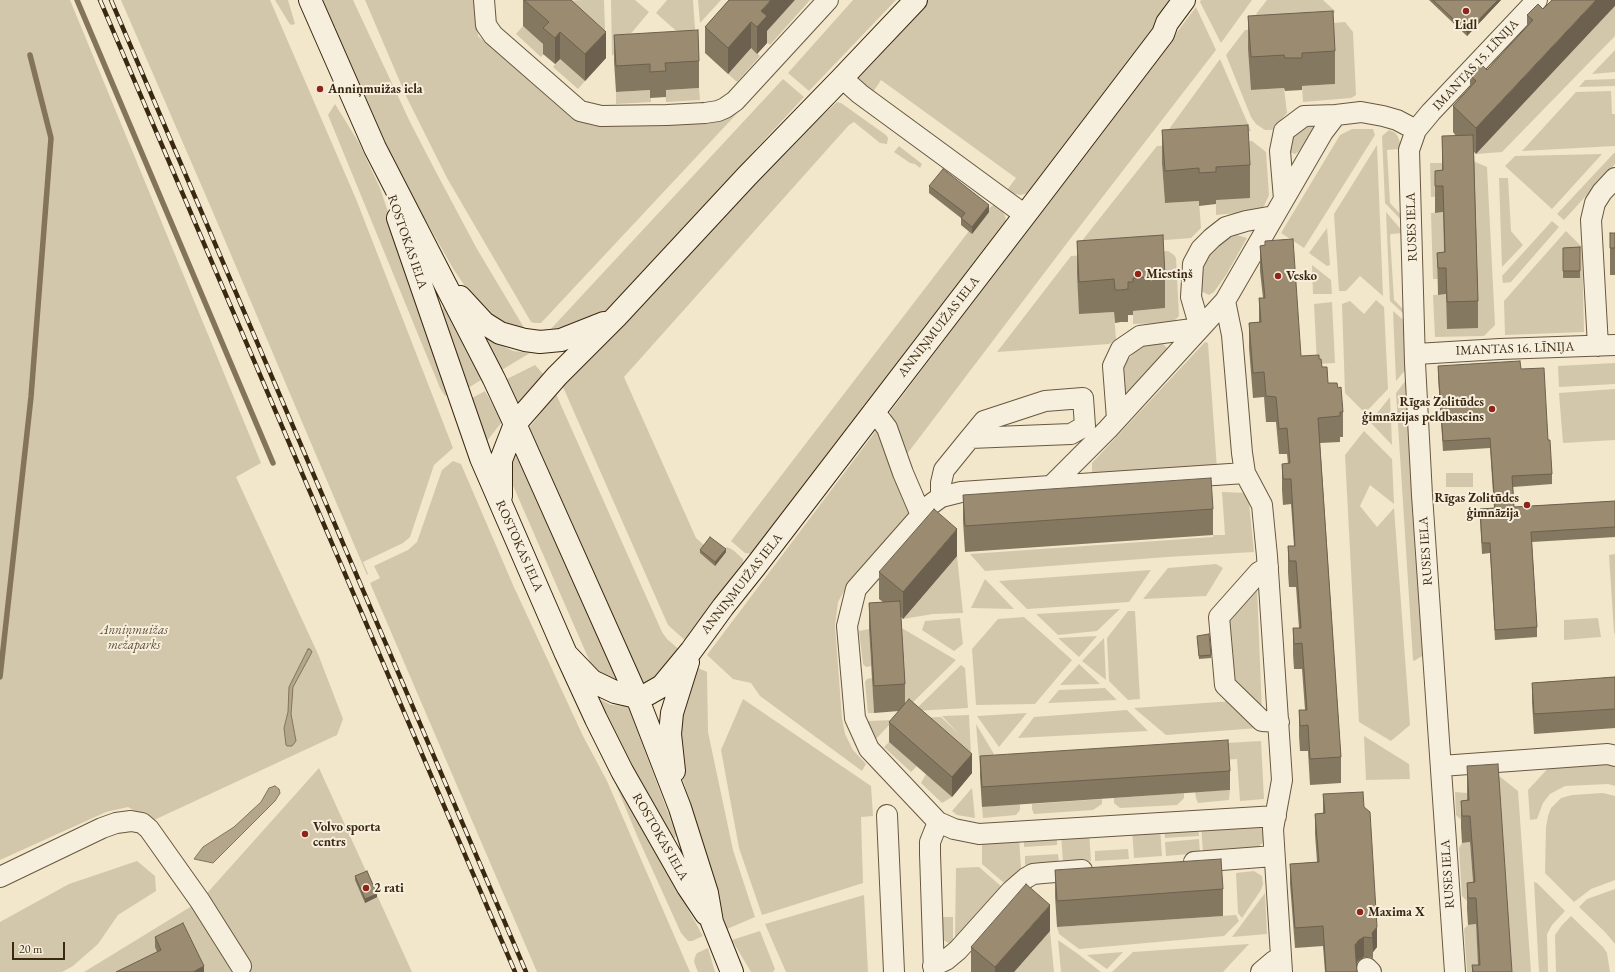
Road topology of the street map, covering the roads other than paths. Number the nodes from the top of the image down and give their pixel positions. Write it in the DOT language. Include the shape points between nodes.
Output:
graph roads {
  1 [pos="310,0"];
  2 [pos="484,0"];
  3 [pos="828,0"];
  4 [pos="916,0"];
  5 [pos="1184,0"];
  6 [pos="1537,0"];
  7 [pos="842,78"];
  8 [pos="1336,115"];
  9 [pos="1416,130"];
  10 [pos="374,148"];
  11 [pos="1615,178"];
  12 [pos="1284,199"];
  13 [pos="1025,215"];
  14 [pos="1274,216"];
  15 [pos="440,275"];
  16 [pos="1224,301"];
  17 [pos="616,317"];
  18 [pos="1200,328"];
  19 [pos="1606,346"];
  20 [pos="1416,354"];
  21 [pos="874,412"];
  22 [pos="1117,418"];
  23 [pos="515,424"];
  24 [pos="970,438"];
  25 [pos="1245,473"];
  26 [pos="1051,486"];
  27 [pos="942,497"];
  28 [pos="501,508"];
  29 [pos="921,515"];
  30 [pos="1268,567"];
  31 [pos="691,651"];
  32 [pos="566,654"];
  33 [pos="637,697"];
  34 [pos="1278,722"];
  35 [pos="1615,756"];
  36 [pos="1441,766"];
  37 [pos="680,808"];
  38 [pos="887,815"];
  39 [pos="1276,816"];
  40 [pos="938,822"];
  41 [pos="1274,856"];
  42 [pos="1172,863"];
  43 [pos="1102,868"];
  44 [pos="0,877"];
  45 [pos="712,922"];
  46 [pos="1282,964"];
  47 [pos="241,966"];
  48 [pos="934,969"];
  49 [pos="732,972"];
  50 [pos="894,972"];
  51 [pos="1261,972"];
  52 [pos="1455,972"];
  1 -- 10 [label="street, ROSTOKAS IELA"];
  2 -- 3 [label="street" via="486,25 493,35 580,111 601,116 690,114 725,108 735,101"];
  4 -- 7 [label="street"];
  5 -- 13 [label="street, ANNIŅMUIŽAS IELA" via="1162,34"];
  6 -- 9 [label="street, IMANTAS 15. LĪNIJA"];
  7 -- 13 [label="street" via="860,94"];
  7 -- 17 [label="street"];
  8 -- 9 [label="street" via="1361,112 1383,116"];
  8 -- 12 [label="street"];
  8 -- 12 [label="street" via="1304,116 1284,131 1280,151"];
  9 -- 20 [label="street, RUSES IELA" via="1409,150"];
  10 -- 15 [label="street, ROSTOKAS IELA"];
  10 -- 28 [label="street, ROSTOKAS IELA" via="480,458"];
  11 -- 19 [label="street" via="1595,203 1591,220"];
  12 -- 14 [label="street"];
  13 -- 21 [label="street, ANNIŅMUIŽAS IELA"];
  14 -- 16 [label="street"];
  14 -- 18 [label="street" via="1226,227 1201,250 1193,264 1192,297"];
  15 -- 17 [label="street" via="484,323 513,338 540,342 561,340"];
  15 -- 23 [label="street, ROSTOKAS IELA"];
  16 -- 18 [label="street"];
  16 -- 25 [label="street" via="1232,335"];
  17 -- 23 [label="street" via="557,376"];
  18 -- 22 [label="street"];
  18 -- 22 [label="street" via="1140,336 1121,349 1113,366"];
  19 -- 20 [label="street, IMANTAS 16. LĪNIJA"];
  20 -- 36 [label="street, RUSES IELA" via="1422,495"];
  21 -- 29 [label="street" via="888,428"];
  21 -- 31 [label="street, ANNIŅMUIŽAS IELA"];
  22 -- 26 [label="street"];
  23 -- 28 [label="street" via="501,460"];
  23 -- 33 [label="street, ROSTOKAS IELA"];
  24 -- 24 [label="street" via="984,421 1045,401 1083,398 1085,426 1071,434"];
  24 -- 27 [label="street" via="944,470 941,483"];
  25 -- 26 [label="street"];
  25 -- 30 [label="street" via="1262,505"];
  26 -- 27 [label="street" via="961,492"];
  27 -- 29 [label="street"];
  28 -- 32 [label="street, ROSTOKAS IELA"];
  29 -- 40 [label="street" via="856,589 847,626 855,718 869,749"];
  30 -- 34 [label="street"];
  30 -- 34 [label="street" via="1259,572 1219,617 1225,685 1262,720"];
  31 -- 33 [label="street, ANNIŅMUIŽAS IELA" via="662,686"];
  31 -- 37 [label="street, ANNIŅMUIŽAS IELA" via="672,713 670,734"];
  32 -- 33 [label="street" via="592,681 615,692"];
  32 -- 45 [label="street, ROSTOKAS IELA" via="622,771 688,888"];
  33 -- 37 [label="street, ROSTOKAS IELA"];
  34 -- 39 [label="street" via="1282,780"];
  35 -- 36 [label="street" via="1608,754"];
  36 -- 52 [label="street, RUSES IELA"];
  37 -- 45 [label="street, ROSTOKAS IELA" via="707,893"];
  38 -- 50 [label="street"];
  39 -- 40 [label="street" via="980,834 954,829"];
  39 -- 41 [label="street" via="1273,829"];
  40 -- 48 [label="street" via="931,837 930,854"];
  41 -- 42 [label="street"];
  41 -- 46 [label="street"];
  43 -- 48 [label="street" via="1033,874 1026,878 958,950"];
  44 -- 47 [label="street" via="102,828 131,821 142,823 149,829 200,901"];
  45 -- 49 [label="street, ROSTOKAS IELA"];
  46 -- 51 [label="street" via="1274,961"];
}
